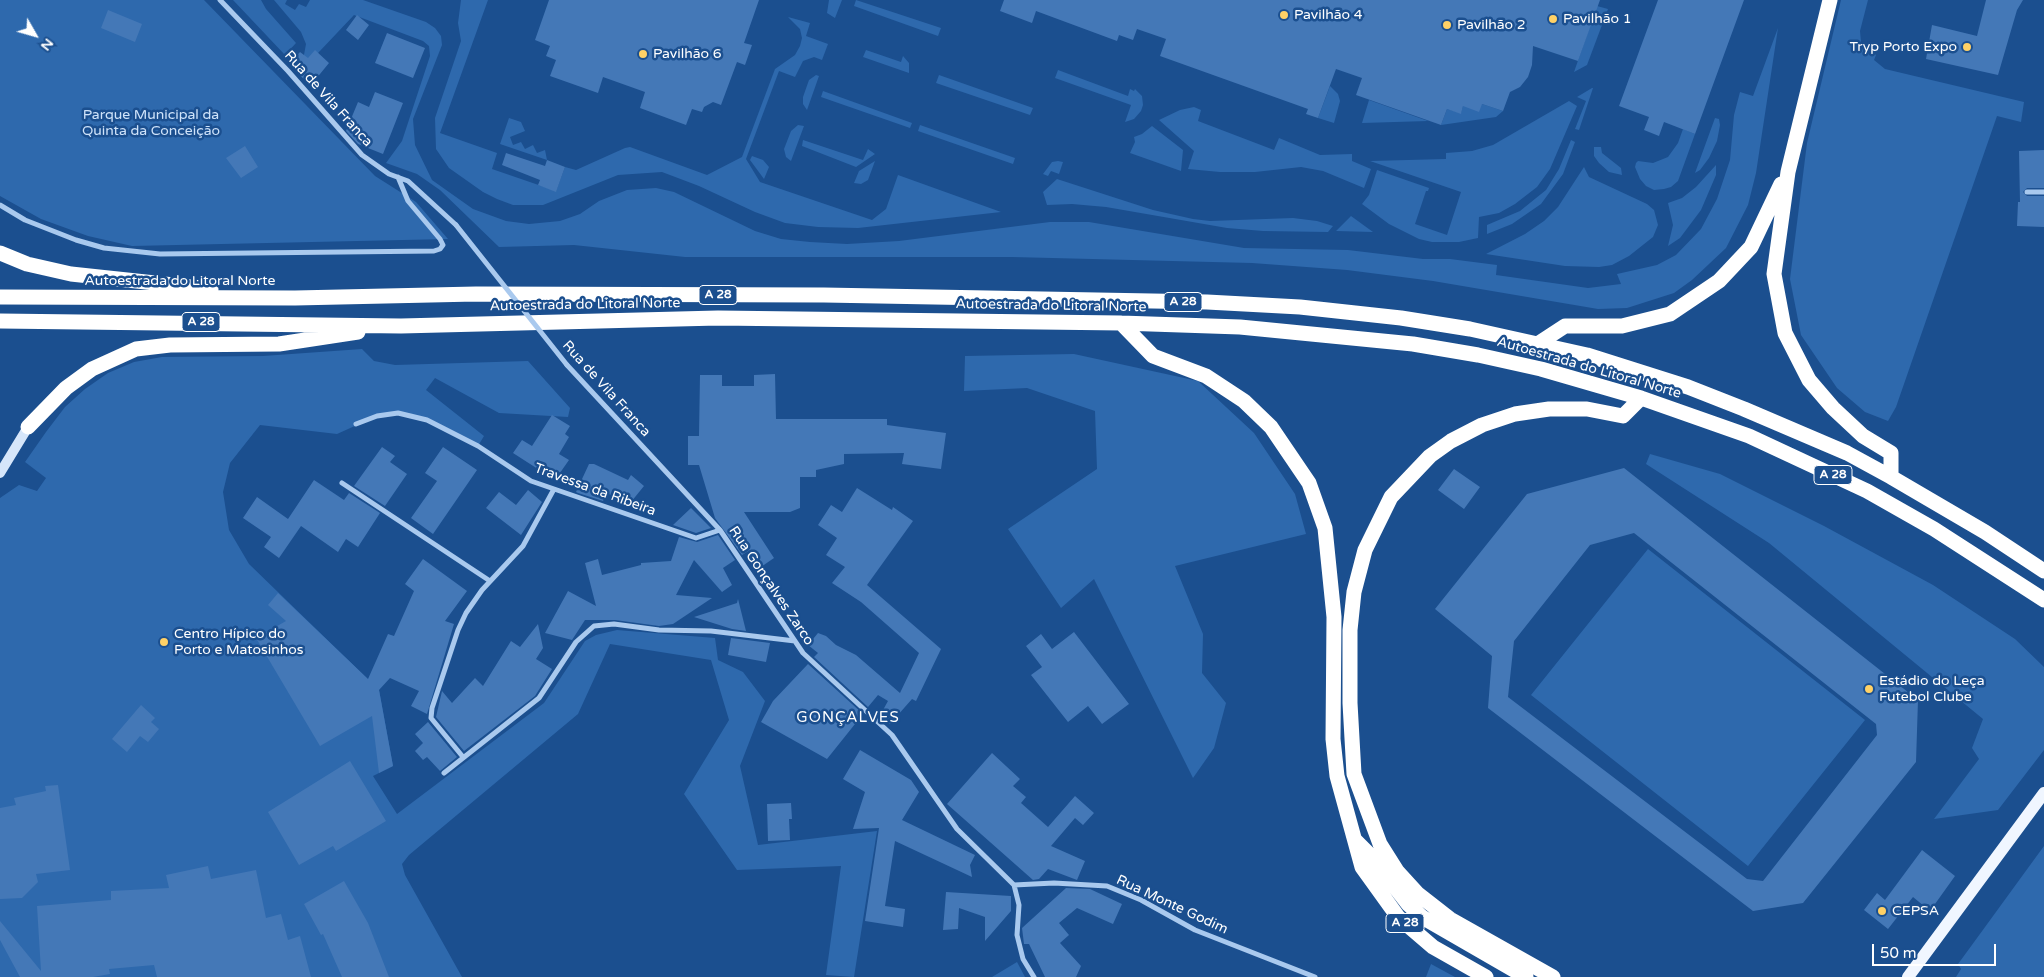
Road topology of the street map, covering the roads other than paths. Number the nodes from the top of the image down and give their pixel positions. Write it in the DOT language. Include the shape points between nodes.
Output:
graph roads {
  1 [pos="220,0"];
  2 [pos="1830,0"];
  3 [pos="1788,172"];
  4 [pos="398,177"];
  5 [pos="2027,192"];
  6 [pos="2044,192"];
  7 [pos="0,205"];
  8 [pos="0,253"];
  9 [pos="0,297"];
  10 [pos="295,298"];
  11 [pos="0,321"];
  12 [pos="1121,323"];
  13 [pos="401,326"];
  14 [pos="1539,343"];
  15 [pos="1641,398"];
  16 [pos="356,424"];
  17 [pos="28,427"];
  18 [pos="666,471"];
  19 [pos="0,473"];
  20 [pos="1891,477"];
  21 [pos="342,483"];
  22 [pos="554,489"];
  23 [pos="720,530"];
  24 [pos="2044,571"];
  25 [pos="490,581"];
  26 [pos="2044,600"];
  27 [pos="795,641"];
  28 [pos="463,757"];
  29 [pos="444,773"];
  30 [pos="2044,793"];
  31 [pos="1356,841"];
  32 [pos="1014,885"];
  33 [pos="1034,977"];
  34 [pos="1315,977"];
  35 [pos="1486,977"];
  36 [pos="1526,977"];
  37 [pos="1553,977"];
  38 [pos="1908,977"];
  1 -- 4 [label="street, Rua de Vila Franca" via="362,155"];
  2 -- 3 [label="highway"];
  3 -- 14 [label="highway" via="1751,246 1720,281 1670,314 1622,326 1565,326"];
  3 -- 20 [label="highway" via="1774,274 1785,333 1808,380 1863,436 1891,453"];
  4 -- 7 [label="street" via="408,201 440,238 443,245 440,248 434,251 160,254 104,248 76,240 25,220"];
  4 -- 18 [label="street, Rua de Vila Franca, bridge" via="408,181 456,225 566,365"];
  5 -- 6 [label="street"];
  8 -- 10 [label="highway" via="26,264 71,274"];
  9 -- 10 [label="highway, Autoestrada do Litoral Norte / A 28"];
  10 -- 14 [label="highway, Autoestrada do Litoral Norte / A 28" via="501,294 815,295 1206,302 1300,307 1401,318"];
  11 -- 13 [label="highway, Autoestrada do Litoral Norte / A 28"];
  12 -- 13 [label="highway, Autoestrada do Litoral Norte / A 28" via="718,318"];
  12 -- 15 [label="highway, Autoestrada do Litoral Norte / A 28" via="1240,327 1413,344 1542,369"];
  12 -- 31 [label="highway" via="1153,356 1206,376 1244,401 1272,427 1309,483 1325,528 1334,617 1332,739 1345,811"];
  13 -- 17 [label="highway" via="279,344 170,345 136,349 92,369 66,388"];
  14 -- 20 [label="highway, Autoestrada do Litoral Norte / A 28" via="1688,387 1800,432"];
  15 -- 26 [label="highway, Autoestrada do Litoral Norte / A 28" via="1749,436 1867,491 1950,538"];
  15 -- 37 [label="highway" via="1623,416 1587,410 1549,409 1514,414 1451,441 1430,456 1391,497 1365,550 1354,592 1350,630 1350,703 1354,774 1380,844 1418,894 1450,919"];
  16 -- 22 [label="street, Travessa da Ribeira" via="398,413 427,420 478,446 531,481"];
  17 -- 19 [label="main road"];
  18 -- 23 [label="street, Rua Gonçalves Zarco"];
  20 -- 24 [label="highway, Autoestrada do Litoral Norte / A 28"];
  21 -- 25 [label="street"];
  22 -- 23 [label="street, Travessa da Ribeira" via="696,538"];
  22 -- 25 [label="street" via="523,546"];
  23 -- 27 [label="street, Rua Gonçalves Zarco"];
  25 -- 28 [label="street" via="466,613 458,630 432,708 431,718"];
  27 -- 28 [label="street" via="711,631 659,630 614,624 594,626 576,642 539,698"];
  27 -- 32 [label="street, Rua Gonçalves Zarco" via="803,653 892,735 958,829"];
  28 -- 29 [label="street"];
  30 -- 38 [label="main road"];
  31 -- 35 [label="highway, A 28" via="1362,867 1398,917 1433,947"];
  31 -- 36 [label="highway" via="1422,917"];
  32 -- 33 [label="street" via="1019,905 1017,935 1023,959"];
  32 -- 34 [label="street, Rua Monte Godim" via="1107,886 1141,900 1194,930"];
}
